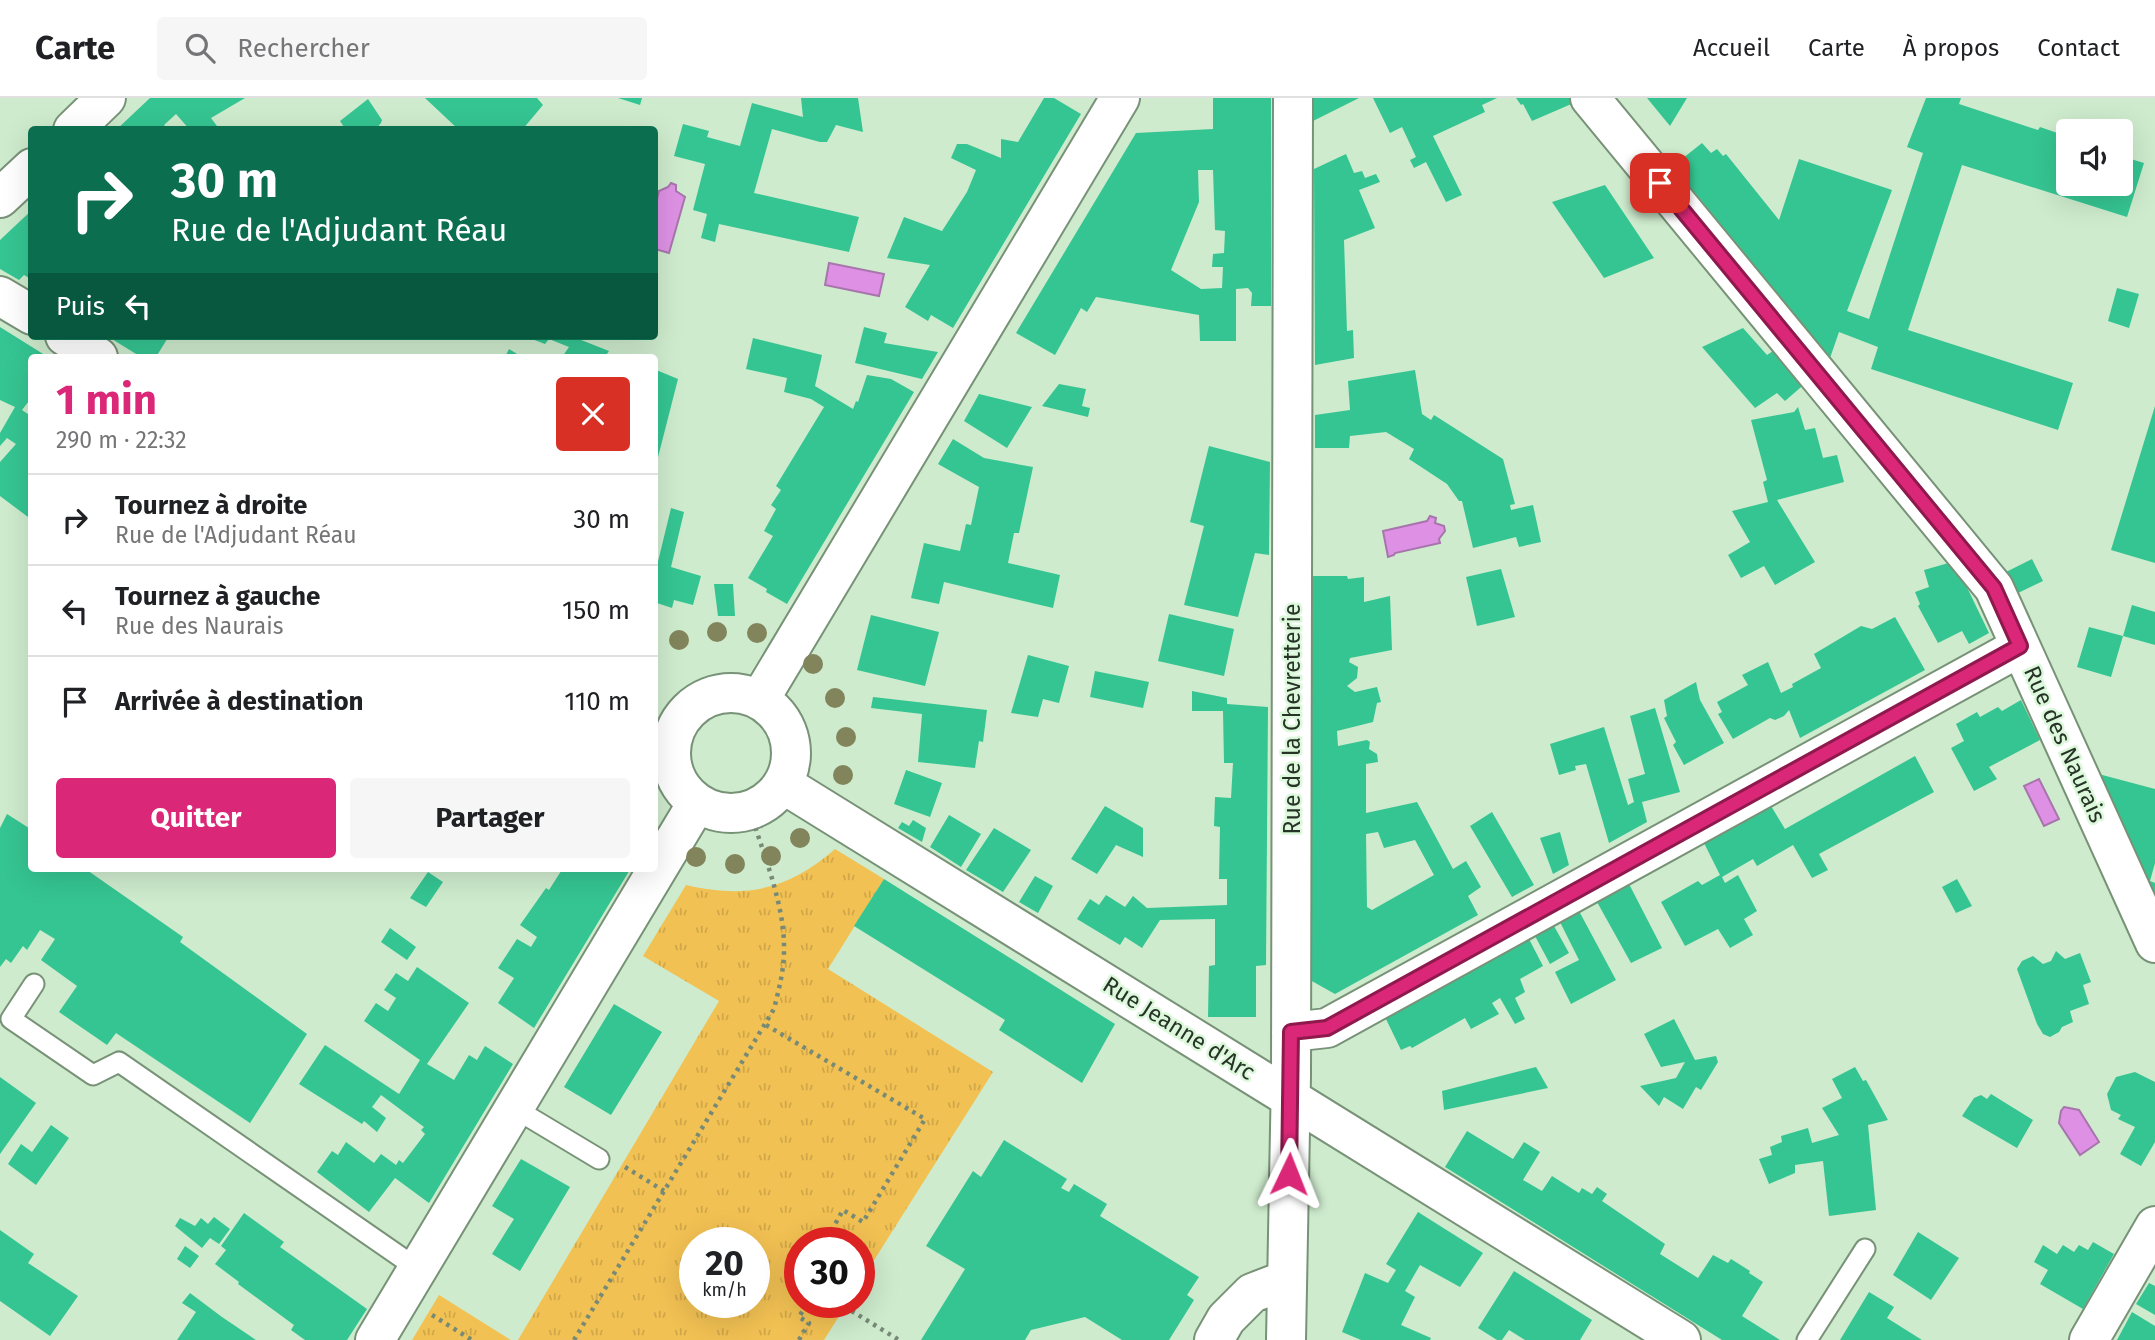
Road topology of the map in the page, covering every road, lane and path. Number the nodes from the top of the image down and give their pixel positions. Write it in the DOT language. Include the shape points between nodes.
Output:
graph roads {
  1 [pos="106,98"];
  2 [pos="1120,98"];
  3 [pos="1293,98"];
  4 [pos="1590,98"];
  5 [pos="77,126"];
  6 [pos="28,172"];
  7 [pos="0,198"];
  8 [pos="0,296"];
  9 [pos="28,313"];
  10 [pos="71,340"];
  11 [pos="93,354"];
  12 [pos="2020,646"];
  13 [pos="761,699"];
  14 [pos="667,712"];
  15 [pos="783,784"];
  16 [pos="697,803"];
  17 [pos="750,811"];
  18 [pos="658,868"];
  19 [pos="656,872"];
  20 [pos="2155,943"];
  21 [pos="34,984"];
  22 [pos="766,1025"];
  23 [pos="1291,1032"];
  24 [pos="1291,1097"];
  25 [pos="514,1108"];
  26 [pos="599,1159"];
  27 [pos="664,1191"];
  28 [pos="2155,1226"];
  29 [pos="833,1227"];
  30 [pos="1865,1248"];
  31 [pos="418,1269"];
  32 [pos="1286,1280"];
  33 [pos="428,1313"];
  34 [pos="801,1318"];
  35 [pos="863,1318"];
  36 [pos="375,1340"];
  37 [pos="472,1340"];
  38 [pos="574,1340"];
  39 [pos="799,1340"];
  40 [pos="899,1340"];
  41 [pos="1214,1340"];
  42 [pos="1286,1340"];
  43 [pos="1681,1340"];
  44 [pos="1807,1340"];
  45 [pos="2089,1340"];
  1 -- 5 [label="street"];
  2 -- 13 [label="street"];
  3 -- 23 [label="street, Rue de la Chevretterie"];
  4 -- 12 [label="street, Rue des Naurais" via="1994,588"];
  6 -- 7 [label="street"];
  8 -- 9 [label="street"];
  10 -- 11 [label="street"];
  12 -- 20 [label="street, Rue des Naurais"];
  12 -- 23 [label="street" via="1327,1028"];
  13 -- 14 [label="street" via="725,692"];
  13 -- 15 [label="street" via="787,727 792,746 791,766"];
  14 -- 16 [label="street" via="675,774"];
  15 -- 17 [label="street" via="775,796"];
  15 -- 24 [label="street, Rue Jeanne d'Arc"];
  16 -- 17 [label="street" via="714,811"];
  16 -- 18 [label="street"];
  17 -- 22 [label="path" via="773,886 784,948 782,980"];
  19 -- 25 [label="street"];
  21 -- 31 [label="lane" via="11,1019 93,1075 118,1062"];
  22 -- 27 [label="path"];
  22 -- 29 [label="path" via="925,1119 863,1222 843,1210"];
  23 -- 24 [label="street, Rue de la Chevretterie"];
  24 -- 32 [label="street, Rue de la Chevretterie"];
  24 -- 43 [label="street, Rue Jeanne d'Arc"];
  25 -- 26 [label="lane"];
  25 -- 31 [label="street"];
  26 -- 27 [label="path" via="623,1166"];
  27 -- 38 [label="path"];
  28 -- 45 [label="street"];
  30 -- 44 [label="lane"];
  31 -- 36 [label="street"];
  32 -- 41 [label="street" via="1252,1293 1226,1319"];
  32 -- 42 [label="street, Rue de la Chevretterie"];
  33 -- 37 [label="path"];
  34 -- 39 [label="path" via="809,1323"];
  35 -- 40 [label="path"];
}
